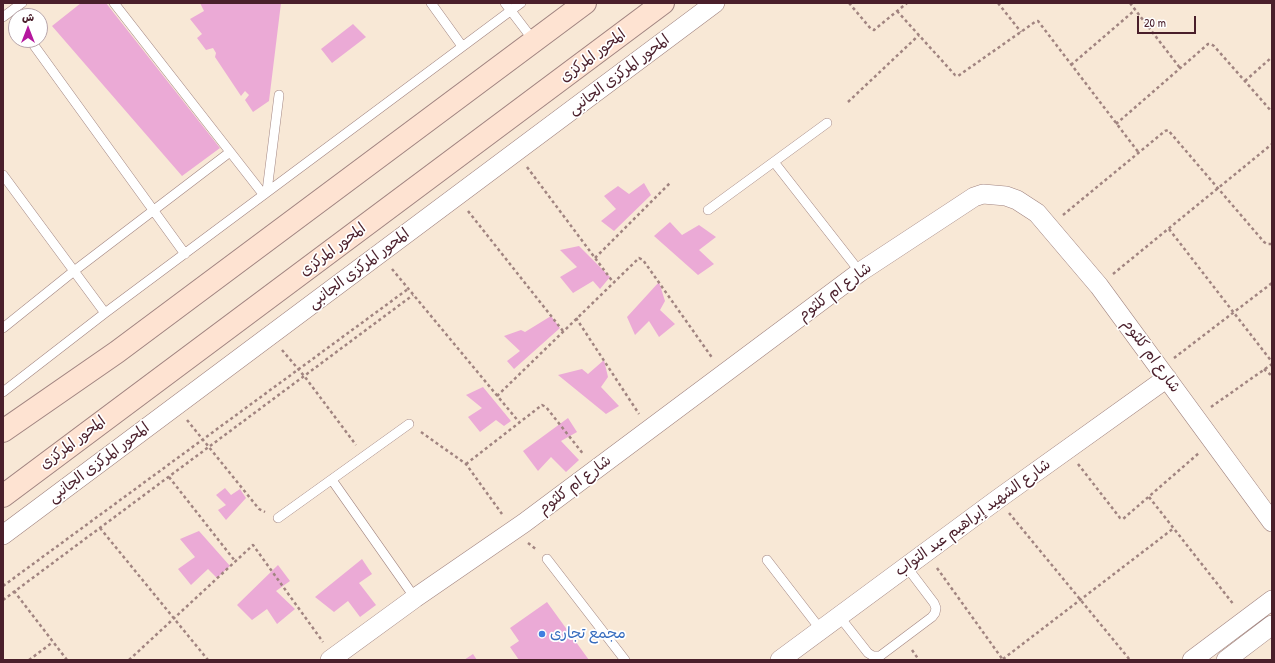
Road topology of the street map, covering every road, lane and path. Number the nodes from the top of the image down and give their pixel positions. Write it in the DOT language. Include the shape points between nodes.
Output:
graph roads {
  1 [pos="22,3"];
  2 [pos="114,3"];
  3 [pos="431,3"];
  4 [pos="520,3"];
  5 [pos="586,3"];
  6 [pos="663,3"];
  7 [pos="715,3"];
  8 [pos="849,3"];
  9 [pos="907,3"];
  10 [pos="998,3"];
  11 [pos="1130,3"];
  12 [pos="508,7"];
  13 [pos="1136,10"];
  14 [pos="897,11"];
  15 [pos="3,17"];
  16 [pos="1021,32"];
  17 [pos="919,35"];
  18 [pos="534,41"];
  19 [pos="462,46"];
  20 [pos="36,48"];
  21 [pos="1272,57"];
  22 [pos="1071,65"];
  23 [pos="1180,68"];
  24 [pos="1245,81"];
  25 [pos="279,95"];
  26 [pos="848,102"];
  27 [pos="1272,112"];
  28 [pos="827,123"];
  29 [pos="1116,124"];
  30 [pos="1272,144"];
  31 [pos="230,152"];
  32 [pos="515,152"];
  33 [pos="1139,153"];
  34 [pos="774,162"];
  35 [pos="3,174"];
  36 [pos="670,182"];
  37 [pos="1218,189"];
  38 [pos="265,193"];
  39 [pos="457,196"];
  40 [pos="153,210"];
  41 [pos="708,210"];
  42 [pos="1049,226"];
  43 [pos="1169,229"];
  44 [pos="1272,244"];
  45 [pos="185,254"];
  46 [pos="380,254"];
  47 [pos="595,258"];
  48 [pos="74,271"];
  49 [pos="860,272"];
  50 [pos="613,282"];
  51 [pos="1272,283"];
  52 [pos="1099,286"];
  53 [pos="408,288"];
  54 [pos="413,295"];
  55 [pos="1233,312"];
  56 [pos="105,313"];
  57 [pos="576,318"];
  58 [pos="3,328"];
  59 [pos="563,331"];
  60 [pos="269,336"];
  61 [pos="1272,363"];
  62 [pos="298,369"];
  63 [pos="1264,369"];
  64 [pos="1163,373"];
  65 [pos="723,374"];
  66 [pos="1272,376"];
  67 [pos="304,377"];
  68 [pos="3,392"];
  69 [pos="497,396"];
  70 [pos="175,406"];
  71 [pos="1196,418"];
  72 [pos="519,422"];
  73 [pos="409,424"];
  74 [pos="649,429"];
  75 [pos="3,431"];
  76 [pos="202,440"];
  77 [pos="1213,441"];
  78 [pos="208,448"];
  79 [pos="1066,449"];
  80 [pos="365,456"];
  81 [pos="466,464"];
  82 [pos="596,469"];
  83 [pos="169,477"];
  84 [pos="332,480"];
  85 [pos="3,496"];
  86 [pos="1149,497"];
  87 [pos="998,499"];
  88 [pos="278,518"];
  89 [pos="1272,522"];
  90 [pos="100,528"];
  91 [pos="1174,528"];
  92 [pos="514,530"];
  93 [pos="3,535"];
  94 [pos="925,552"];
  95 [pos="547,559"];
  96 [pos="767,560"];
  97 [pos="235,561"];
  98 [pos="906,566"];
  99 [pos="3,586"];
  100 [pos="14,591"];
  101 [pos="415,598"];
  102 [pos="3,600"];
  103 [pos="1081,600"];
  104 [pos="1272,600"];
  105 [pos="839,616"];
  106 [pos="174,618"];
  107 [pos="1246,620"];
  108 [pos="1272,625"];
  109 [pos="821,630"];
  110 [pos="53,642"];
  111 [pos="332,658"];
  112 [pos="29,660"];
  113 [pos="67,660"];
  114 [pos="129,660"];
  115 [pos="208,660"];
  116 [pos="625,660"];
  117 [pos="780,660"];
  118 [pos="1004,660"];
  119 [pos="1130,660"];
  120 [pos="1192,660"];
  121 [pos="1226,660"];
  1 -- 15 [label="lane"];
  2 -- 31 [label="lane"];
  3 -- 19 [label="lane"];
  4 -- 12 [label="lane"];
  5 -- 18 [label="main road"];
  6 -- 85 [label="main road, المحور المركزى"];
  7 -- 32 [label="street, المحور المركزى الجانبى"];
  8 -- 14 [label="path" via="874,30"];
  9 -- 14 [label="path"];
  10 -- 16 [label="path"];
  11 -- 13 [label="path"];
  12 -- 18 [label="lane"];
  12 -- 19 [label="lane"];
  13 -- 22 [label="path"];
  13 -- 23 [label="path"];
  14 -- 17 [label="path"];
  16 -- 17 [label="path" via="958,76"];
  16 -- 22 [label="path" via="1038,21"];
  17 -- 26 [label="path"];
  18 -- 75 [label="main road" via="117,352"];
  19 -- 38 [label="lane"];
  20 -- 40 [label="lane"];
  21 -- 24 [label="path"];
  22 -- 29 [label="path"];
  23 -- 24 [label="path" via="1211,44"];
  23 -- 29 [label="path"];
  24 -- 27 [label="path"];
  25 -- 38 [label="lane"];
  28 -- 34 [label="lane"];
  29 -- 33 [label="path"];
  30 -- 37 [label="path"];
  31 -- 38 [label="lane"];
  31 -- 40 [label="lane"];
  32 -- 39 [label="street, المحور المركزى الجانبى"];
  32 -- 47 [label="path"];
  33 -- 37 [label="path" via="1168,130"];
  33 -- 42 [label="path"];
  34 -- 41 [label="lane"];
  34 -- 49 [label="lane"];
  35 -- 48 [label="lane"];
  36 -- 47 [label="path"];
  37 -- 43 [label="path"];
  37 -- 44 [label="path" via="1264,242"];
  38 -- 45 [label="lane"];
  39 -- 46 [label="street, المحور المركزى الجانبى"];
  39 -- 59 [label="path"];
  40 -- 45 [label="lane"];
  40 -- 48 [label="lane"];
  42 -- 49 [label="street, شارع ام كلثوم" via="1037,213 1017,200 1006,196 974,196"];
  42 -- 52 [label="street, شارع ام كلثوم"];
  43 -- 52 [label="path"];
  43 -- 55 [label="path"];
  45 -- 56 [label="lane"];
  46 -- 53 [label="path"];
  46 -- 60 [label="street, المحور المركزى الجانبى"];
  47 -- 50 [label="path"];
  48 -- 56 [label="lane"];
  48 -- 58 [label="lane"];
  49 -- 65 [label="street, شارع ام كلثوم"];
  50 -- 57 [label="path"];
  50 -- 65 [label="path" via="636,259 643,260"];
  51 -- 55 [label="path"];
  52 -- 64 [label="street, شارع ام كلثوم"];
  53 -- 54 [label="path"];
  53 -- 62 [label="path"];
  54 -- 67 [label="path"];
  54 -- 69 [label="path"];
  55 -- 61 [label="path"];
  55 -- 64 [label="path"];
  56 -- 68 [label="lane"];
  57 -- 59 [label="path"];
  57 -- 74 [label="path"];
  59 -- 69 [label="path"];
  60 -- 62 [label="path"];
  60 -- 70 [label="street, المحور المركزى الجانبى"];
  61 -- 63 [label="path"];
  62 -- 67 [label="path"];
  62 -- 76 [label="path"];
  63 -- 66 [label="path"];
  63 -- 71 [label="path"];
  64 -- 71 [label="street, شارع ام كلثوم"];
  64 -- 79 [label="street, شارع الشهيد إبراهيم عبد التواب"];
  65 -- 74 [label="street, شارع ام كلثوم"];
  67 -- 78 [label="path"];
  67 -- 80 [label="path"];
  69 -- 72 [label="path"];
  70 -- 76 [label="path"];
  70 -- 93 [label="street, المحور المركزى الجانبى"];
  71 -- 77 [label="street, شارع ام كلثوم"];
  72 -- 81 [label="path"];
  72 -- 82 [label="path" via="544,405"];
  73 -- 80 [label="lane"];
  73 -- 81 [label="path"];
  74 -- 82 [label="street, شارع ام كلثوم"];
  76 -- 78 [label="path"];
  76 -- 99 [label="path"];
  77 -- 86 [label="path"];
  77 -- 89 [label="street, شارع ام كلثوم"];
  78 -- 83 [label="path"];
  78 -- 88 [label="path" via="259,509"];
  79 -- 86 [label="path" via="1120,518 1124,519"];
  79 -- 87 [label="street, شارع الشهيد إبراهيم عبد التواب"];
  80 -- 84 [label="lane"];
  81 -- 92 [label="path"];
  82 -- 92 [label="street, شارع ام كلثوم"];
  83 -- 90 [label="path"];
  83 -- 97 [label="path"];
  84 -- 88 [label="lane"];
  84 -- 101 [label="lane"];
  86 -- 91 [label="path"];
  87 -- 94 [label="street, شارع الشهيد إبراهيم عبد التواب"];
  87 -- 103 [label="path"];
  90 -- 100 [label="path"];
  90 -- 106 [label="path"];
  91 -- 103 [label="path"];
  91 -- 107 [label="path"];
  92 -- 95 [label="path"];
  92 -- 101 [label="street, شارع ام كلثوم"];
  94 -- 98 [label="street, شارع الشهيد إبراهيم عبد التواب"];
  94 -- 118 [label="path"];
  95 -- 116 [label="lane"];
  96 -- 109 [label="lane"];
  97 -- 106 [label="path"];
  97 -- 111 [label="path" via="255,545"];
  98 -- 105 [label="street, شارع الشهيد إبراهيم عبد التواب"];
  98 -- 105 [label="lane" via="936,608 932,617 891,648 880,656 868,653"];
  100 -- 102 [label="path"];
  100 -- 110 [label="path"];
  101 -- 111 [label="street, شارع ام كلثوم"];
  103 -- 118 [label="path"];
  103 -- 119 [label="path"];
  104 -- 107 [label="street"];
  105 -- 109 [label="street, شارع الشهيد إبراهيم عبد التواب"];
  106 -- 114 [label="path"];
  106 -- 115 [label="path"];
  107 -- 120 [label="street"];
  108 -- 121 [label="street"];
  109 -- 117 [label="street, شارع الشهيد إبراهيم عبد التواب"];
  110 -- 112 [label="path"];
  110 -- 113 [label="path"];
}
